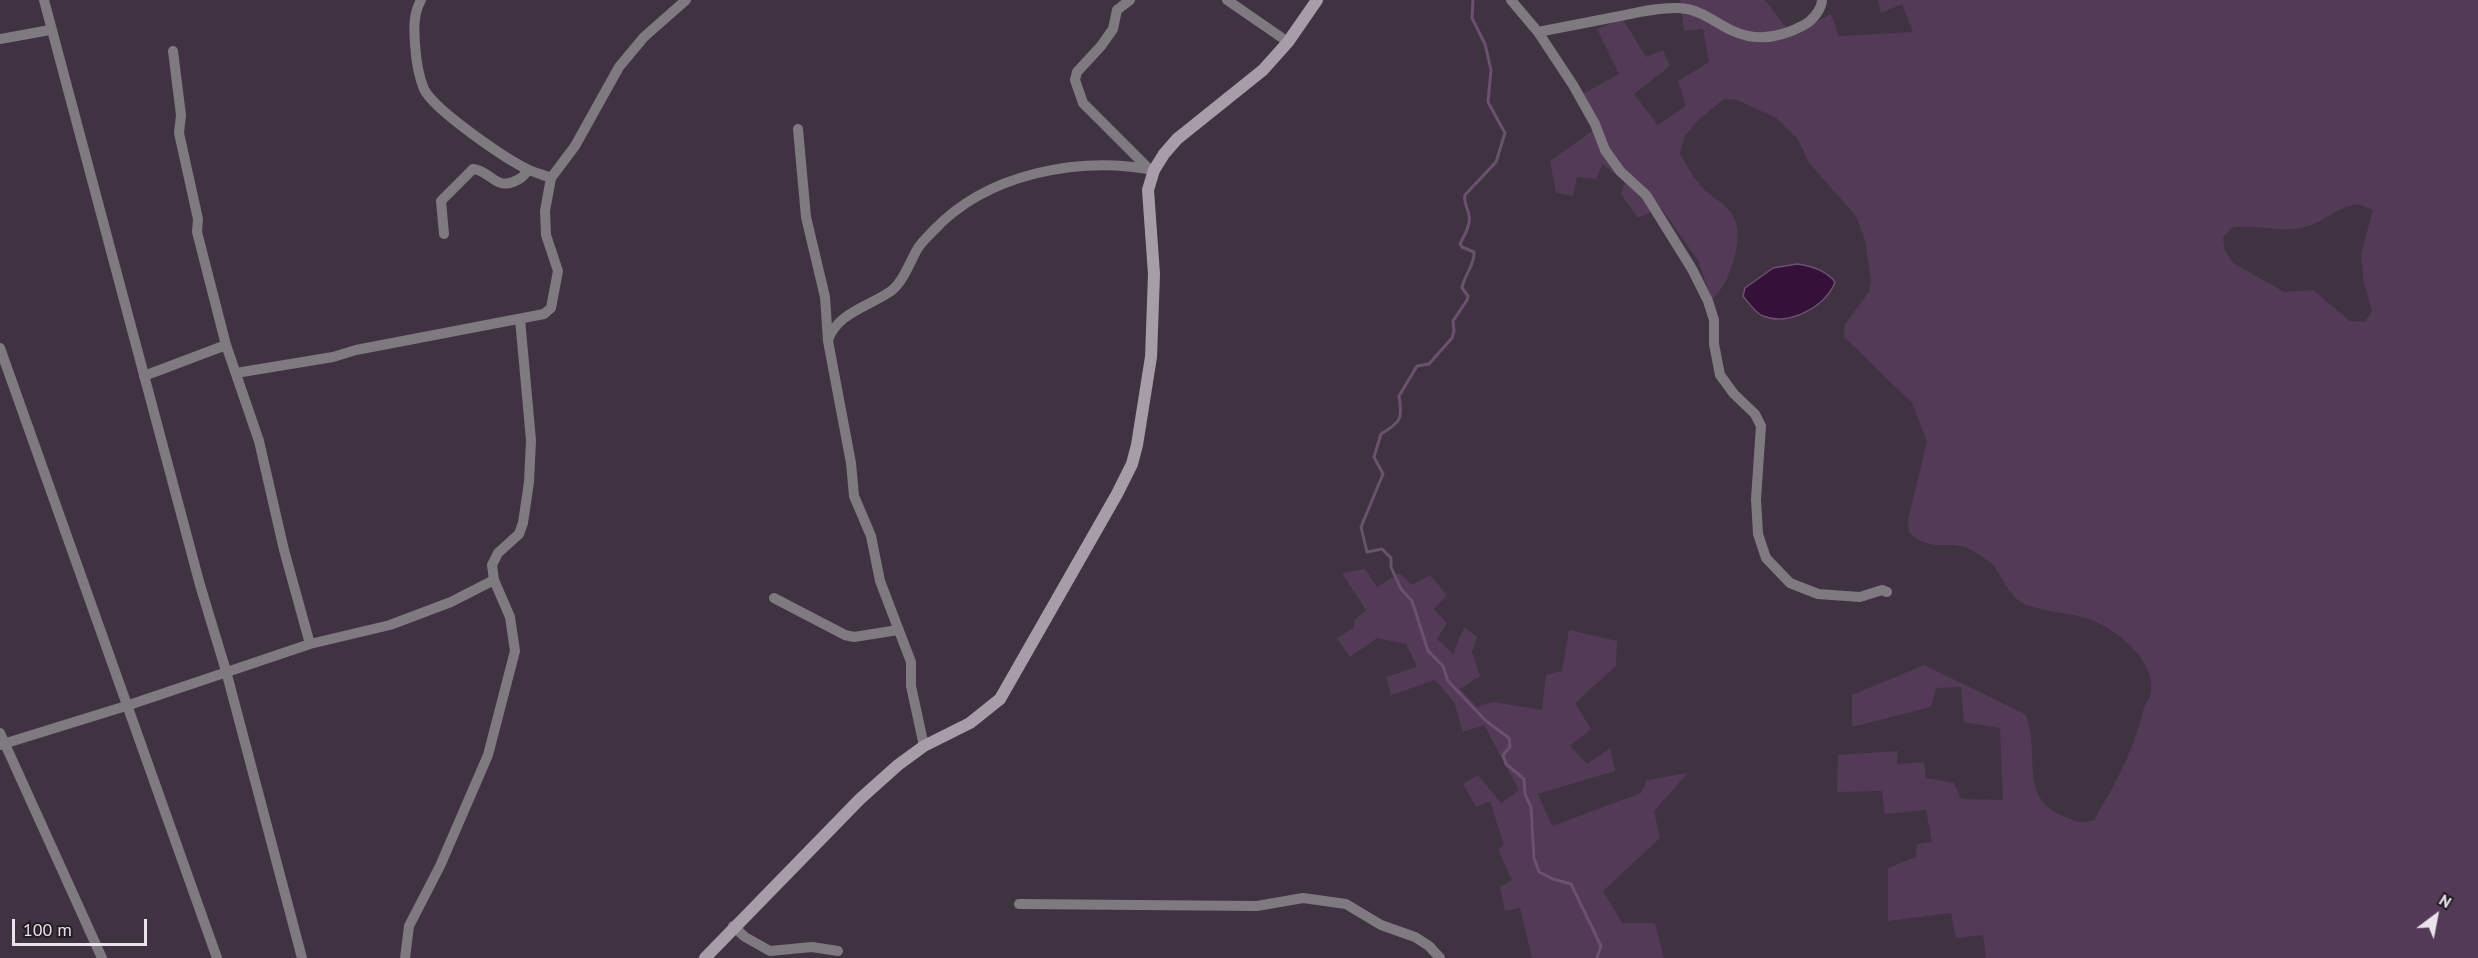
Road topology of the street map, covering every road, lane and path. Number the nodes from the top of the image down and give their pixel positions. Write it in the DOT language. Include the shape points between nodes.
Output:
graph roads {
  1 [pos="44,0"];
  2 [pos="421,0"];
  3 [pos="686,0"];
  4 [pos="1130,0"];
  5 [pos="1227,0"];
  6 [pos="1317,0"];
  7 [pos="1511,0"];
  8 [pos="1822,0"];
  9 [pos="50,30"];
  10 [pos="1538,32"];
  11 [pos="0,39"];
  12 [pos="1288,42"];
  13 [pos="173,51"];
  14 [pos="798,129"];
  15 [pos="1152,169"];
  16 [pos="528,170"];
  17 [pos="551,178"];
  18 [pos="444,234"];
  19 [pos="520,319"];
  20 [pos="828,341"];
  21 [pos="226,345"];
  22 [pos="0,348"];
  23 [pos="236,373"];
  24 [pos="144,376"];
  25 [pos="494,580"];
  26 [pos="1887,592"];
  27 [pos="774,598"];
  28 [pos="898,630"];
  29 [pos="310,644"];
  30 [pos="226,671"];
  31 [pos="126,706"];
  32 [pos="1,740"];
  33 [pos="924,746"];
  34 [pos="1019,904"];
  35 [pos="734,926"];
  36 [pos="838,951"];
  37 [pos="102,958"];
  38 [pos="217,958"];
  39 [pos="302,958"];
  40 [pos="405,958"];
  41 [pos="705,958"];
  42 [pos="1440,958"];
  1 -- 9 [label="street"];
  2 -- 16 [label="street" via="414,26 417,68 425,91 468,130"];
  3 -- 17 [label="street" via="619,67 575,146"];
  4 -- 15 [label="street" via="1117,10 1113,29 1077,72 1075,80 1083,103"];
  5 -- 12 [label="street"];
  6 -- 12 [label="street"];
  7 -- 10 [label="street"];
  8 -- 10 [label="street" via="1819,11 1807,24 1783,34 1757,38 1733,31 1696,11 1679,8 1637,12"];
  9 -- 11 [label="street"];
  9 -- 24 [label="street"];
  10 -- 26 [label="street" via="1574,85 1605,150 1620,171 1646,195 1708,301 1720,375 1761,426 1756,499 1758,534 1766,558 1790,583 1818,594 1860,597"];
  12 -- 15 [label="street" via="1263,70 1177,139"];
  13 -- 21 [label="street" via="182,115 179,133 198,219 197,232"];
  14 -- 20 [label="street" via="806,217 825,297"];
  15 -- 20 [label="street" via="1117,165 1057,169 973,198 935,228 892,290 844,318"];
  15 -- 33 [label="street" via="1148,190 1154,274 1151,357 1132,464 1000,699 970,723"];
  16 -- 17 [label="street"];
  16 -- 18 [label="street" via="523,178 499,184 473,169 441,201"];
  17 -- 19 [label="street" via="545,211 546,235 558,272 555,295 551,308 544,314"];
  19 -- 23 [label="street"];
  19 -- 25 [label="street" via="531,440 529,482 519,534 498,553 492,565"];
  20 -- 28 [label="street" via="854,496"];
  21 -- 23 [label="street"];
  21 -- 24 [label="street"];
  22 -- 31 [label="street"];
  23 -- 29 [label="street" via="259,441"];
  24 -- 30 [label="street"];
  25 -- 29 [label="street" via="451,603 390,625"];
  25 -- 40 [label="street" via="510,618 515,651 488,755 410,926"];
  27 -- 28 [label="street" via="854,637"];
  28 -- 33 [label="street" via="911,662 911,686"];
  29 -- 30 [label="street"];
  30 -- 31 [label="street"];
  30 -- 39 [label="street"];
  31 -- 32 [label="street"];
  31 -- 38 [label="street"];
  32 -- 37 [label="street"];
  33 -- 35 [label="street" via="860,799"];
  34 -- 42 [label="street" via="1257,906 1303,898 1346,904 1380,925 1415,937"];
  35 -- 36 [label="street" via="770,951 812,947"];
  35 -- 41 [label="street"];
}
